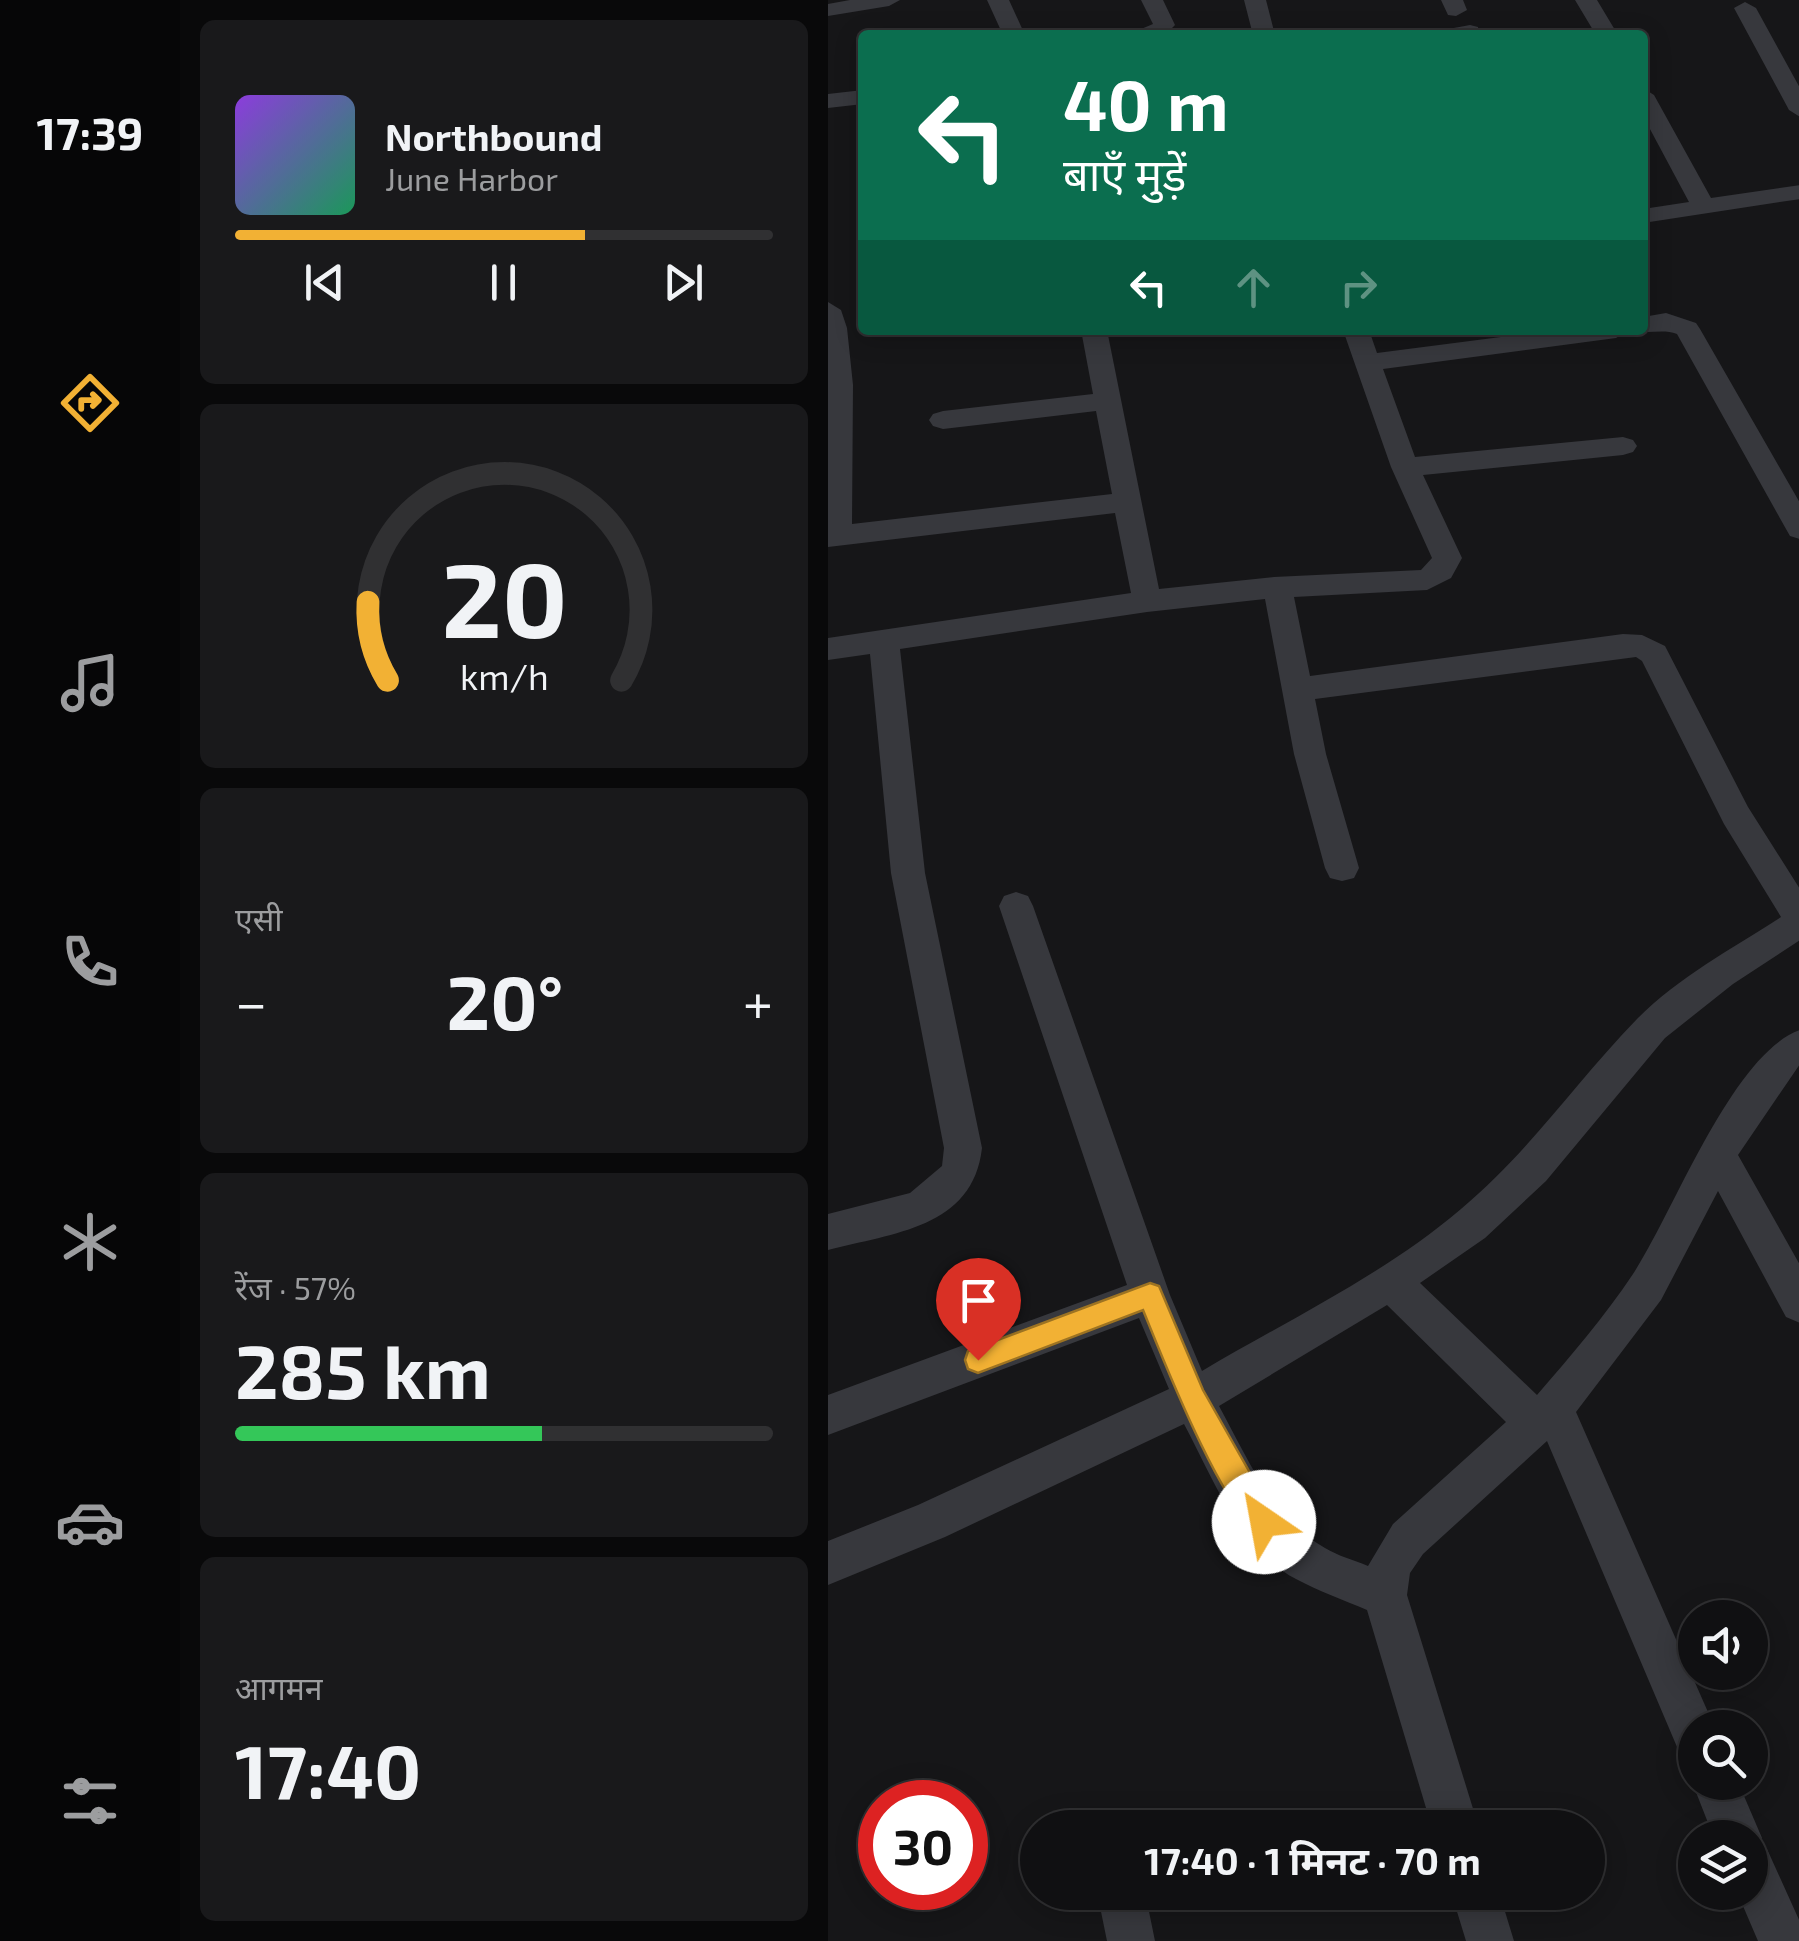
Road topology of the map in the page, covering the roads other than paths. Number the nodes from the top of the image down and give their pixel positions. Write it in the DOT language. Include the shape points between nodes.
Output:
graph roads {
  1 [pos="889,0"];
  2 [pos="998,0"];
  3 [pos="1152,0"];
  4 [pos="1255,0"];
  5 [pos="1586,0"];
  6 [pos="1745,8"];
  7 [pos="828,10"];
  8 [pos="1012,30"];
  9 [pos="1158,30"];
  10 [pos="1263,30"];
  11 [pos="1604,30"];
  12 [pos="1790,80"];
  13 [pos="858,97"];
  14 [pos="828,101"];
  15 [pos="1648,107"];
  16 [pos="1800,110"];
  17 [pos="1800,192"];
  18 [pos="1704,206"];
  19 [pos="1648,215"];
  20 [pos="828,310"];
  21 [pos="1648,324"];
  22 [pos="1095,335"];
  23 [pos="1358,335"];
  24 [pos="1578,335"];
  25 [pos="1367,363"];
  26 [pos="1108,401"];
  27 [pos="943,420"];
  28 [pos="1624,446"];
  29 [pos="1405,467"];
  30 [pos="1125,502"];
  31 [pos="1800,528"];
  32 [pos="832,536"];
  33 [pos="1274,588"];
  34 [pos="1147,601"];
  35 [pos="884,641"];
  36 [pos="828,648"];
  37 [pos="1296,690"];
  38 [pos="1342,868"];
  39 [pos="1016,906"];
  40 [pos="1800,921"];
  41 [pos="1800,1045"];
  42 [pos="1718,1154"];
  43 [pos="828,1232"];
  44 [pos="1390,1282"];
  45 [pos="1150,1295"];
  46 [pos="1800,1304"];
  47 [pos="1194,1399"];
  48 [pos="828,1415"];
  49 [pos="1544,1416"];
  50 [pos="828,1564"];
  51 [pos="1385,1595"];
  52 [pos="1683,1710"];
  53 [pos="1451,1810"];
  54 [pos="1768,1907"];
  55 [pos="1125,1910"];
  56 [pos="1481,1910"];
  57 [pos="1132,1941"];
  58 [pos="1490,1941"];
  59 [pos="1783,1941"];
  1 -- 7 [label="street"];
  2 -- 8 [label="street"];
  3 -- 9 [label="street" via="1164,25"];
  4 -- 10 [label="street"];
  5 -- 11 [label="street"];
  6 -- 12 [label="street"];
  12 -- 16 [label="street"];
  13 -- 14 [label="street"];
  15 -- 18 [label="street"];
  17 -- 18 [label="street"];
  18 -- 19 [label="street"];
  20 -- 32 [label="street" via="838,378"];
  21 -- 31 [label="street" via="1666,321 1687,329"];
  22 -- 26 [label="street"];
  23 -- 25 [label="street"];
  24 -- 25 [label="street"];
  25 -- 29 [label="street"];
  26 -- 27 [label="street"];
  26 -- 30 [label="street"];
  28 -- 29 [label="street"];
  29 -- 33 [label="street" via="1448,558 1441,571 1427,580"];
  30 -- 32 [label="street"];
  30 -- 34 [label="street"];
  33 -- 34 [label="street"];
  33 -- 37 [label="street"];
  34 -- 35 [label="street"];
  35 -- 36 [label="street"];
  35 -- 43 [label="street" via="908,873 963,1148 960,1174 921,1208"];
  37 -- 38 [label="street"];
  37 -- 40 [label="street" via="1623,645 1648,648"];
  39 -- 45 [label="street"];
  40 -- 44 [label="street" via="1652,1028 1532,1168 1471,1224"];
  41 -- 42 [label="street" via="1769,1073"];
  42 -- 46 [label="street"];
  42 -- 49 [label="street" via="1647,1287"];
  44 -- 47 [label="street"];
  44 -- 49 [label="street"];
  45 -- 47 [label="street"];
  45 -- 48 [label="street"];
  47 -- 50 [label="street"];
  47 -- 51 [label="street" via="1251,1506 1278,1538 1309,1563"];
  49 -- 51 [label="street" via="1408,1539 1390,1565"];
  49 -- 52 [label="street"];
  51 -- 53 [label="street"];
  54 -- 59 [label="street"];
  55 -- 57 [label="street"];
  56 -- 58 [label="street"];
}
